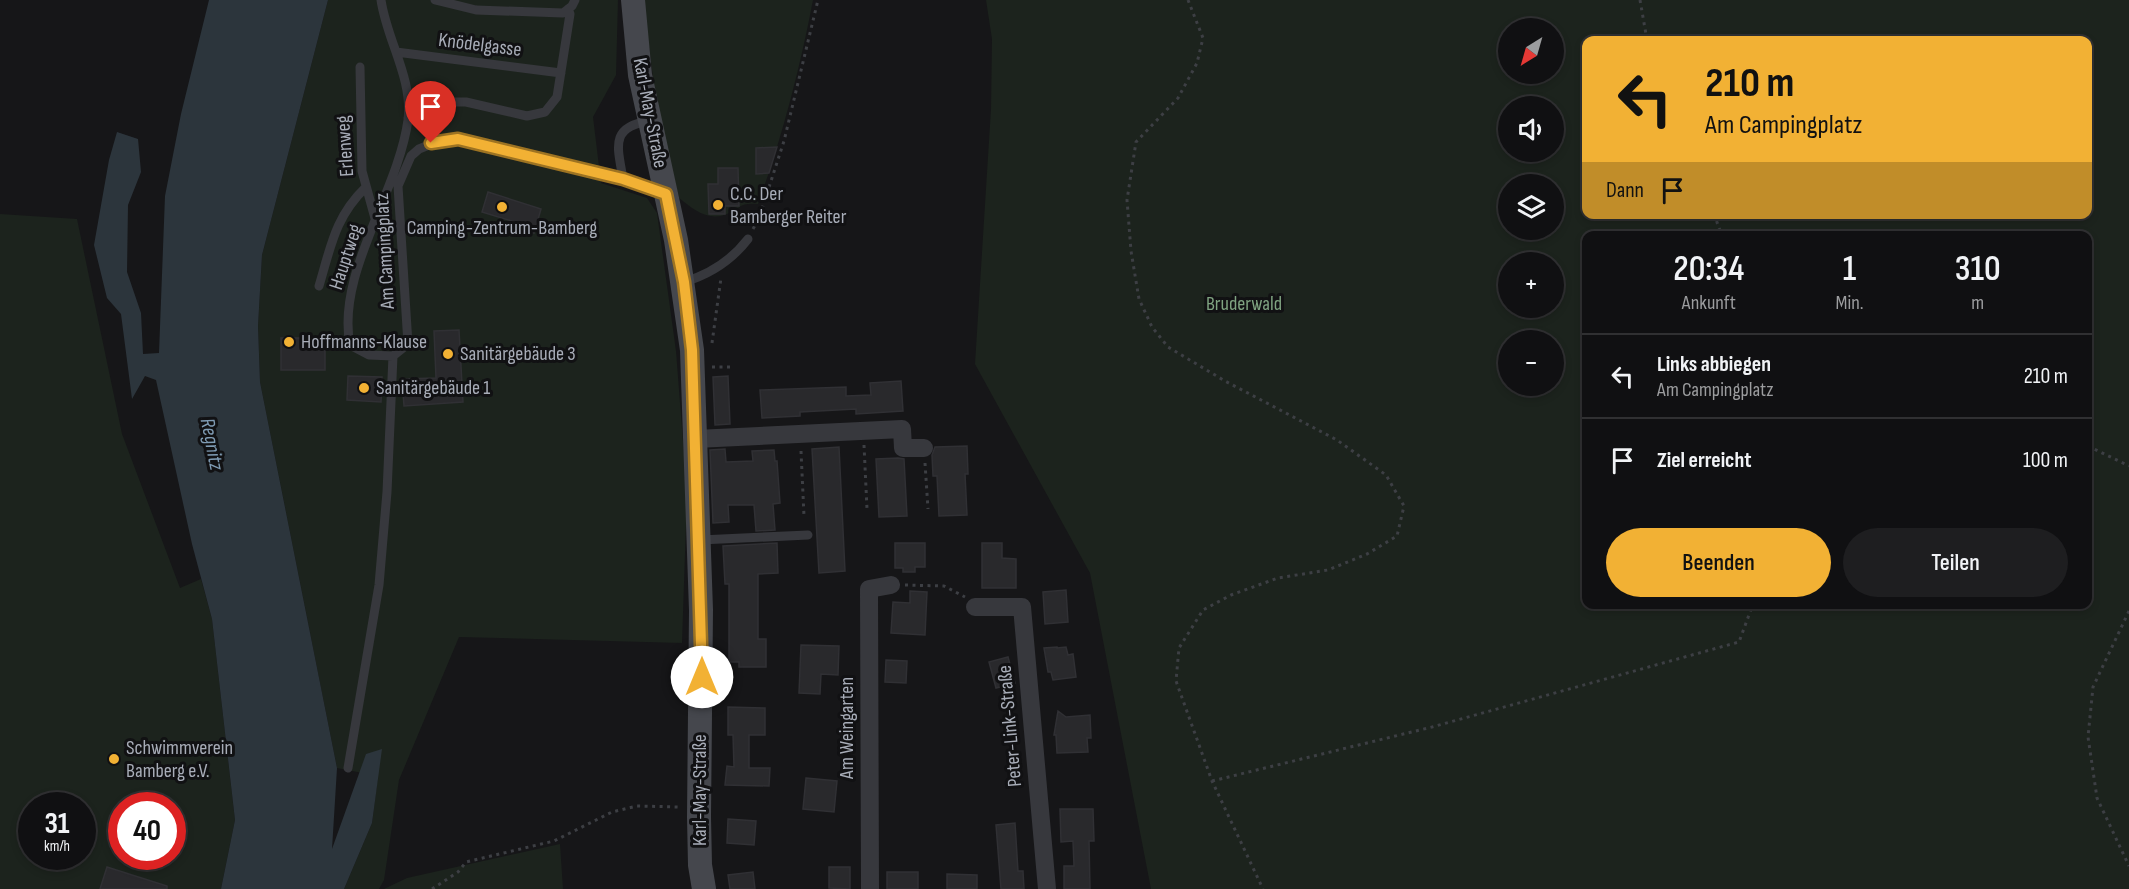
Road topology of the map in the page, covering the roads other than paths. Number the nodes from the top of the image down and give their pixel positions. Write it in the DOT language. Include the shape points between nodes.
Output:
graph roads {
  1 [pos="381,0"];
  2 [pos="435,0"];
  3 [pos="575,0"];
  4 [pos="633,0"];
  5 [pos="568,9"];
  6 [pos="396,52"];
  7 [pos="360,66"];
  8 [pos="561,73"];
  9 [pos="408,118"];
  10 [pos="650,121"];
  11 [pos="623,179"];
  12 [pos="366,187"];
  13 [pos="666,194"];
  14 [pos="376,222"];
  15 [pos="748,238"];
  16 [pos="684,282"];
  17 [pos="319,286"];
  18 [pos="393,356"];
  19 [pos="696,439"];
  20 [pos="924,448"];
  21 [pos="808,535"];
  22 [pos="700,540"];
  23 [pos="891,585"];
  24 [pos="975,607"];
  25 [pos="348,768"];
  26 [pos="704,889"];
  27 [pos="870,889"];
  28 [pos="1047,889"];
  1 -- 6 [label="lane, Hauptweg" via="384,24"];
  2 -- 5 [label="lane" via="486,10 563,13"];
  3 -- 5 [label="lane"];
  4 -- 10 [label="street, Karl-May-Straße" via="640,75"];
  5 -- 8 [label="lane"];
  6 -- 8 [label="lane, Knödelgasse"];
  6 -- 9 [label="lane, Hauptweg" via="408,87"];
  7 -- 12 [label="lane, Erlenweg" via="362,171"];
  8 -- 9 [label="lane" via="557,97 545,112 527,116 466,102 441,102"];
  9 -- 14 [label="lane, Hauptweg" via="401,152"];
  10 -- 11 [label="lane" via="632,124 621,133 618,144"];
  10 -- 13 [label="street, Karl-May-Straße"];
  11 -- 13 [label="lane, Am Campingplatz"];
  11 -- 18 [label="lane, Am Campingplatz" via="458,139 441,140 419,149 411,156 398,186 408,344"];
  12 -- 14 [label="lane, Erlenweg"];
  12 -- 17 [label="lane" via="350,203 335,233"];
  13 -- 16 [label="street, Karl-May-Straße"];
  14 -- 18 [label="lane, Hauptweg" via="354,277 346,324 350,345 369,355"];
  15 -- 16 [label="lane" via="718,268"];
  16 -- 19 [label="street, Karl-May-Straße"];
  18 -- 25 [label="lane" via="379,585"];
  19 -- 20 [label="street" via="902,429 903,448"];
  19 -- 22 [label="street, Karl-May-Straße"];
  21 -- 22 [label="lane"];
  22 -- 26 [label="street, Karl-May-Straße" via="699,808"];
  23 -- 27 [label="street, Am Weingarten" via="869,589"];
  24 -- 28 [label="street, Peter-Link-Straße" via="1022,607"];
}
